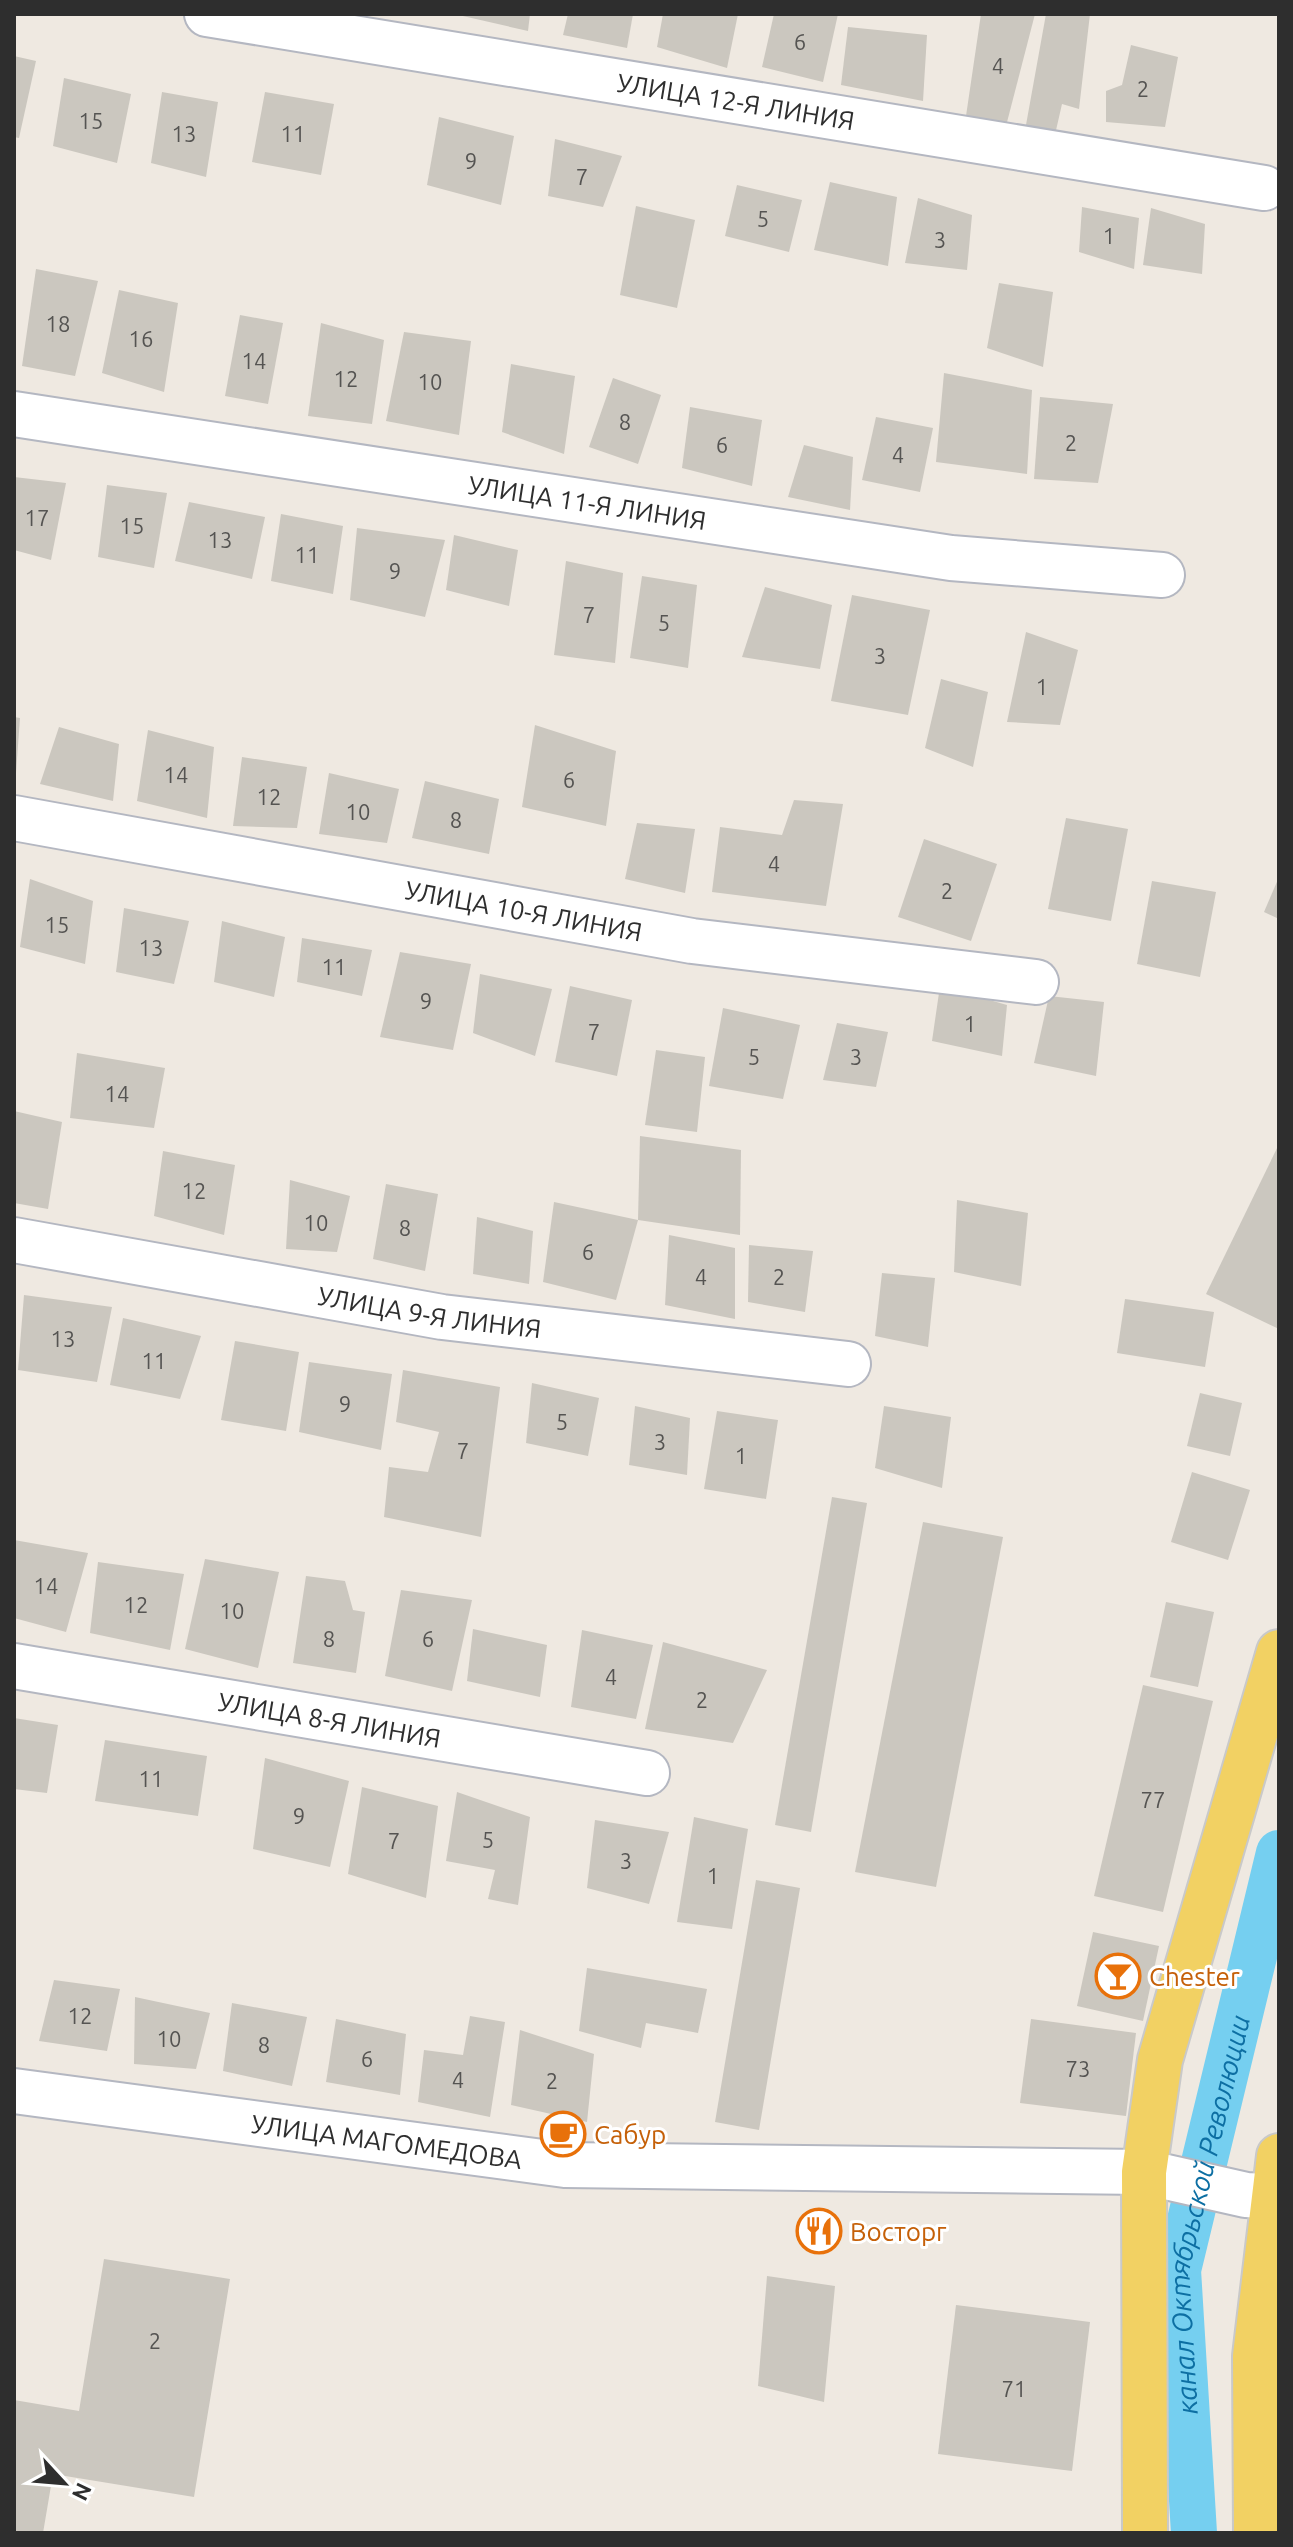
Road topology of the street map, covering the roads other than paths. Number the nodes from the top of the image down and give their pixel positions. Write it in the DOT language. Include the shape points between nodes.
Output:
graph roads {
  1 [pos="207,14"];
  2 [pos="1264,188"];
  3 [pos="14,414"];
  4 [pos="1162,575"];
  5 [pos="14,818"];
  6 [pos="1036,982"];
  7 [pos="14,1240"];
  8 [pos="848,1364"];
  9 [pos="1279,1652"];
  10 [pos="14,1666"];
  11 [pos="647,1773"];
  12 [pos="14,2091"];
  13 [pos="1144,2172"];
  14 [pos="1269,2186"];
  15 [pos="1145,2533"];
  16 [pos="1256,2533"];
  1 -- 2 [label="street, УЛИЦА 12-Я ЛИНИЯ"];
  3 -- 4 [label="street, УЛИЦА 11-Я ЛИНИЯ" via="951,558"];
  5 -- 6 [label="street, УЛИЦА 10-Я ЛИНИЯ" via="692,941"];
  7 -- 8 [label="street, УЛИЦА 9-Я ЛИНИЯ" via="442,1317"];
  9 -- 13 [label="main road" via="1160,2060"];
  10 -- 11 [label="street, УЛИЦА 8-Я ЛИНИЯ"];
  12 -- 13 [label="street, УЛИЦА МАГОМЕДОВА" via="565,2165"];
  13 -- 14 [label="street, УЛИЦА МАГОМЕДОВА"];
  13 -- 15 [label="main road"];
  14 -- 16 [label="main road" via="1255,2356"];
}
